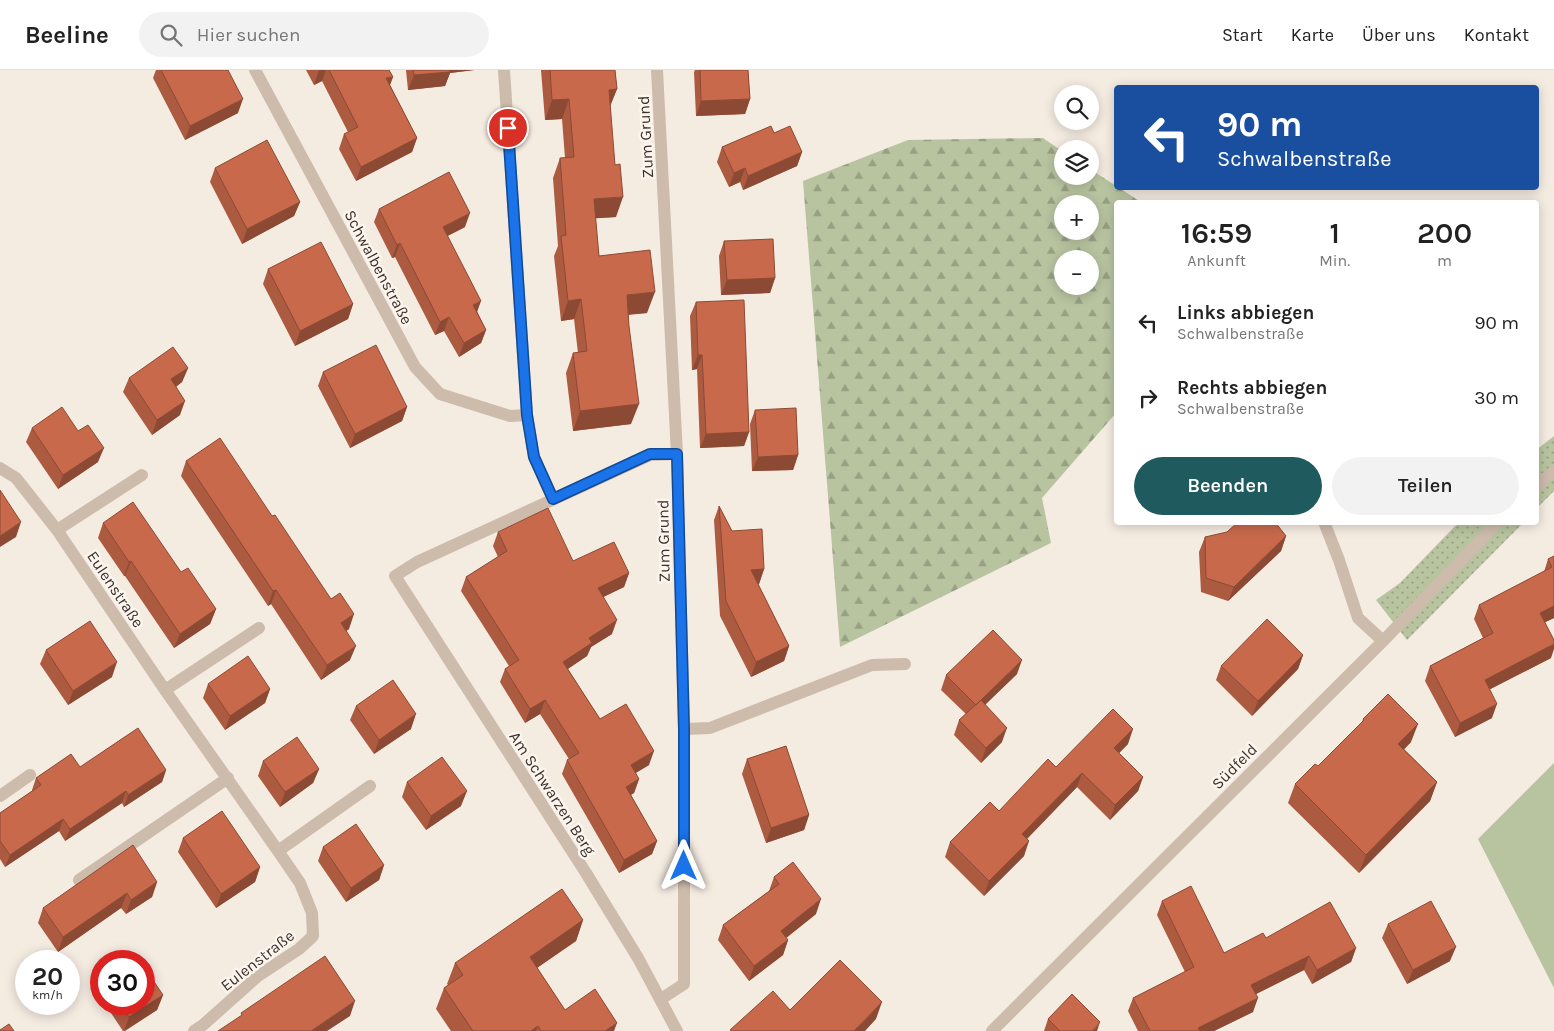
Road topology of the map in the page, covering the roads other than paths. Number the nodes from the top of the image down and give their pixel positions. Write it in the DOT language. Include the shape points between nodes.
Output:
graph roads {
  1 [pos="255,70"];
  2 [pos="504,70"];
  3 [pos="657,70"];
  4 [pos="527,415"];
  5 [pos="677,454"];
  6 [pos="0,468"];
  7 [pos="1554,471"];
  8 [pos="142,475"];
  9 [pos="1539,484"];
  10 [pos="553,499"];
  11 [pos="1325,525"];
  12 [pos="1495,525"];
  13 [pos="57,530"];
  14 [pos="259,628"];
  15 [pos="1382,641"];
  16 [pos="905,664"];
  17 [pos="165,690"];
  18 [pos="684,729"];
  19 [pos="30,775"];
  20 [pos="228,778"];
  21 [pos="370,786"];
  22 [pos="0,796"];
  23 [pos="278,851"];
  24 [pos="80,880"];
  25 [pos="661,999"];
  26 [pos="194,1031"];
  27 [pos="677,1031"];
  28 [pos="992,1031"];
  1 -- 4 [label="street, Schwalbenstraße" via="415,367 440,394 510,416"];
  2 -- 4 [label="street"];
  3 -- 5 [label="street, Zum Grund"];
  4 -- 10 [label="street" via="534,457"];
  5 -- 10 [label="street" via="650,454"];
  5 -- 18 [label="street, Zum Grund"];
  6 -- 13 [label="street, Eulenstraße" via="16,478"];
  7 -- 9 [label="street"];
  8 -- 13 [label="street"];
  10 -- 25 [label="street, Am Schwarzen Berg" via="417,562 395,576 586,873"];
  11 -- 15 [label="street" via="1358,618"];
  12 -- 15 [label="street, Südfeld"];
  13 -- 17 [label="street, Eulenstraße"];
  14 -- 17 [label="street"];
  15 -- 28 [label="street, Südfeld"];
  16 -- 18 [label="street" via="872,665 710,728"];
  17 -- 20 [label="street, Eulenstraße"];
  18 -- 25 [label="street, Zum Grund" via="684,984"];
  19 -- 22 [label="street"];
  20 -- 23 [label="street, Eulenstraße"];
  20 -- 24 [label="street"];
  21 -- 23 [label="street"];
  23 -- 26 [label="street, Eulenstraße" via="300,883 312,913 313,936 258,976"];
  25 -- 27 [label="street, Am Schwarzen Berg"];
}
